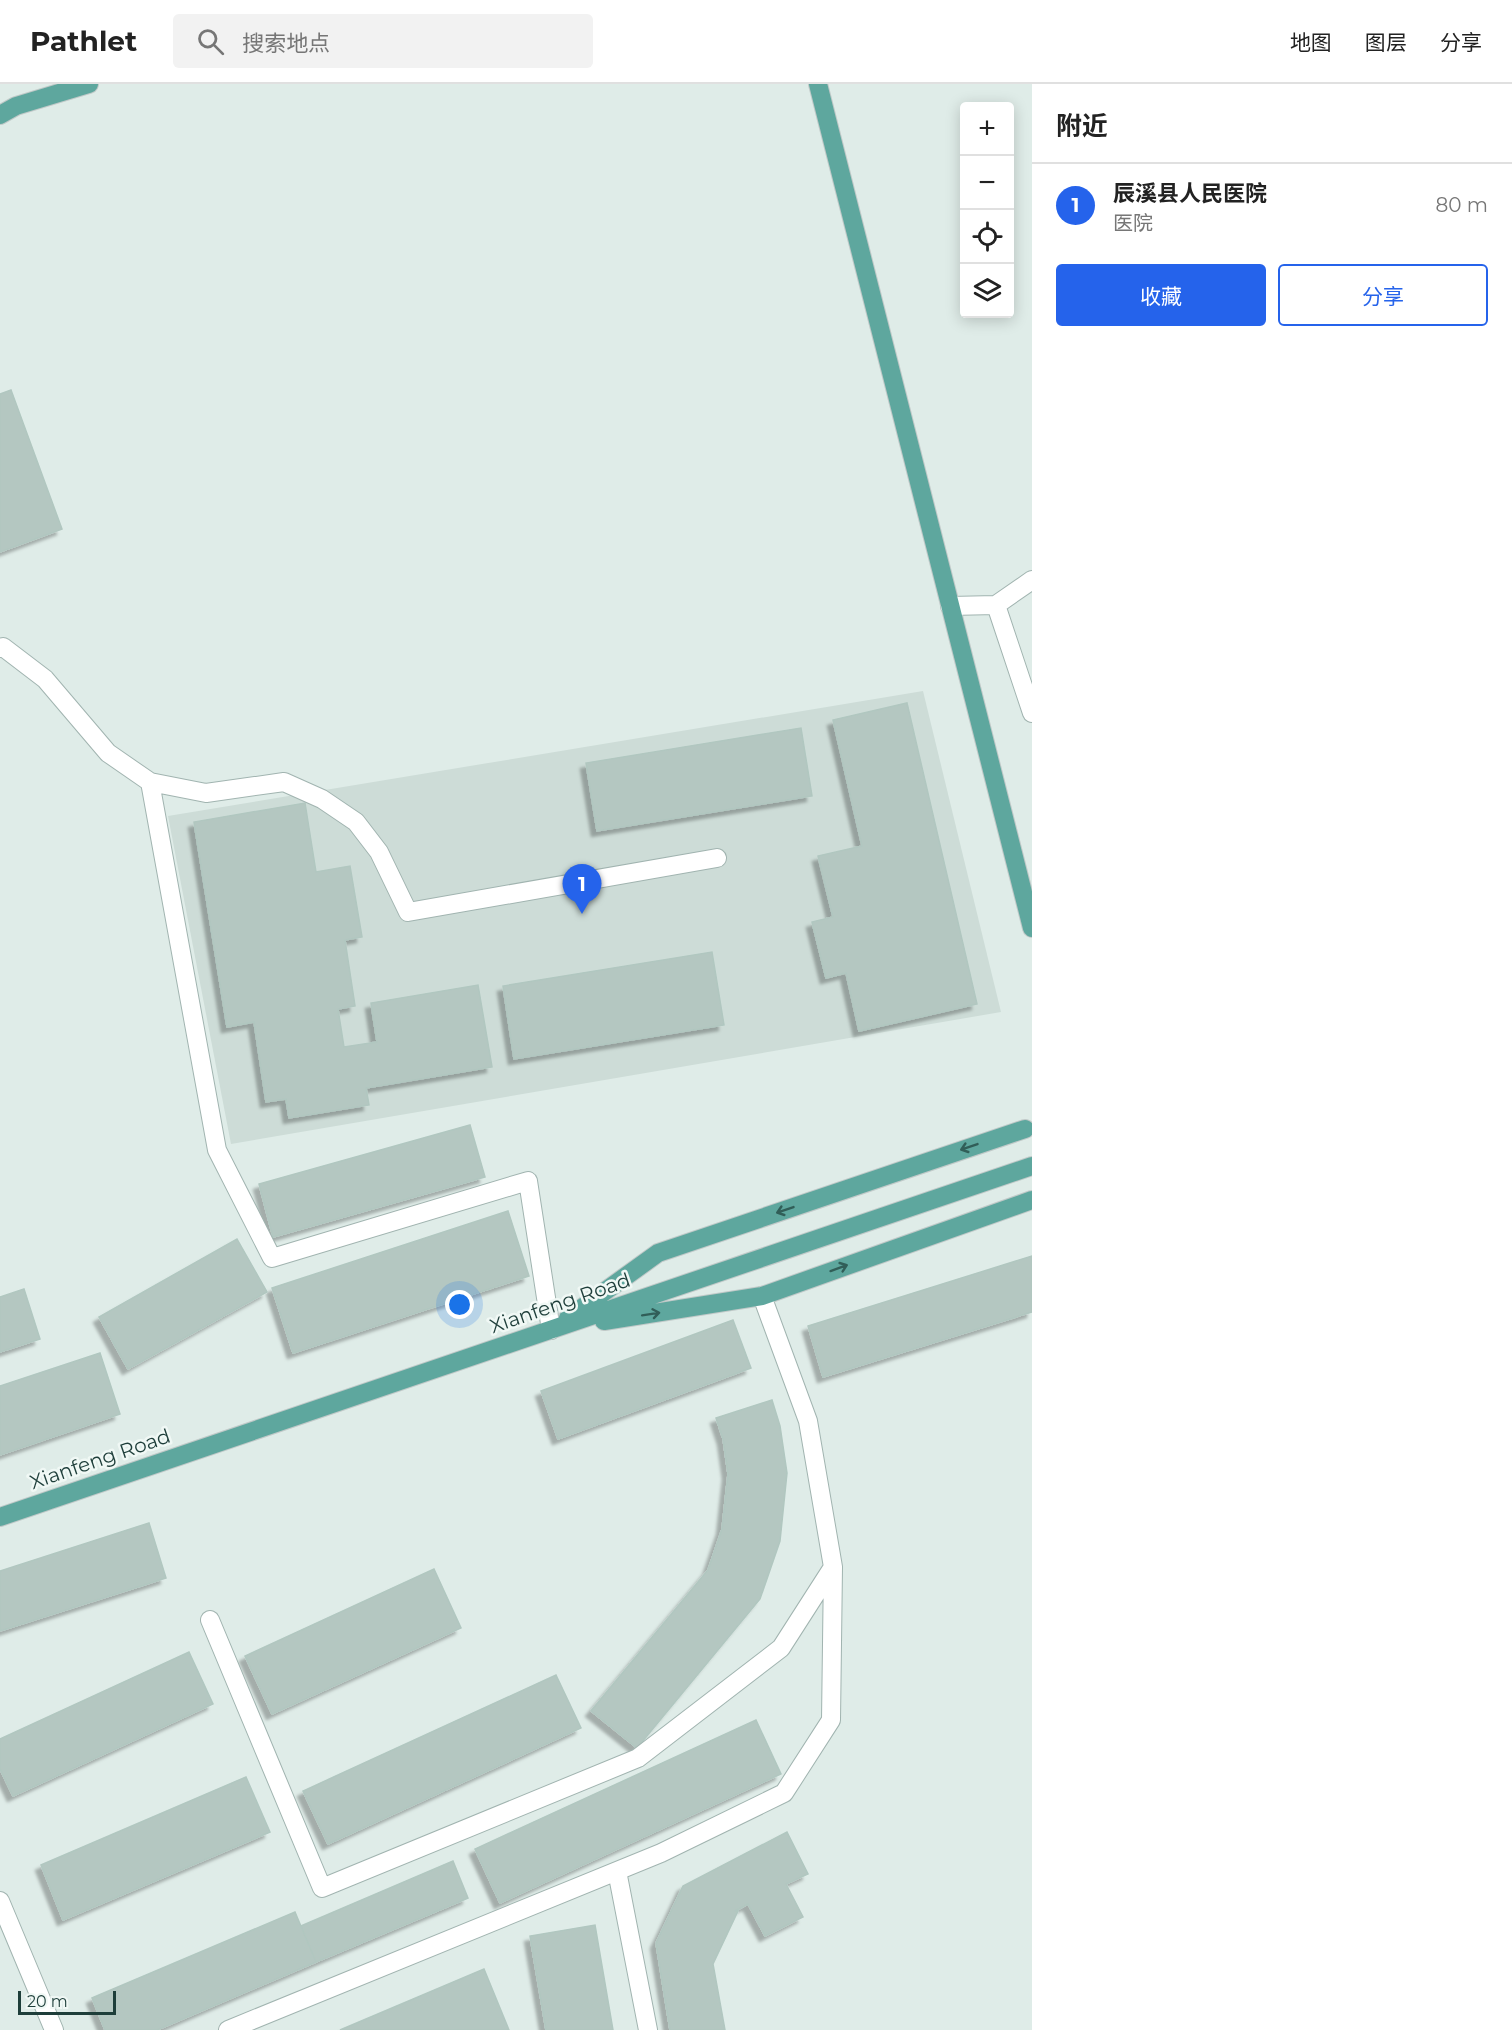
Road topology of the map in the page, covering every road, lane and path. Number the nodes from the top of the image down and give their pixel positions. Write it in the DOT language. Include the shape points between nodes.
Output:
graph roads {
  1 [pos="89,84"];
  2 [pos="818,84"];
  3 [pos="0,115"];
  4 [pos="1032,580"];
  5 [pos="996,605"];
  6 [pos="950,606"];
  7 [pos="0,648"];
  8 [pos="1032,713"];
  9 [pos="150,782"];
  10 [pos="717,858"];
  11 [pos="1032,928"];
  12 [pos="1025,1129"];
  13 [pos="1032,1166"];
  14 [pos="1032,1200"];
  15 [pos="762,1296"];
  16 [pos="552,1330"];
  17 [pos="0,1517"];
  18 [pos="833,1567"];
  19 [pos="210,1620"];
  20 [pos="617,1871"];
  21 [pos="0,1900"];
  22 [pos="54,2030"];
  23 [pos="228,2030"];
  24 [pos="648,2030"];
  1 -- 3 [label="main road" via="16,106"];
  2 -- 6 [label="main road"];
  4 -- 5 [label="street"];
  5 -- 6 [label="street"];
  5 -- 8 [label="street"];
  6 -- 11 [label="main road"];
  7 -- 9 [label="street" via="45,679 108,753"];
  9 -- 10 [label="street" via="206,793 284,782 322,799 356,822 379,852 408,912"];
  9 -- 16 [label="street" via="217,1150 272,1258 528,1181"];
  12 -- 16 [label="main road, one-way" via="658,1253"];
  13 -- 16 [label="main road, Xianfeng Road"];
  15 -- 14 [label="main road, one-way"];
  16 -- 15 [label="main road, one-way"];
  15 -- 18 [label="street" via="808,1421"];
  16 -- 17 [label="main road, Xianfeng Road"];
  18 -- 19 [label="street" via="781,1648 638,1758 322,1888"];
  18 -- 20 [label="street" via="831,1720 784,1793"];
  20 -- 23 [label="street"];
  20 -- 24 [label="street"];
  21 -- 22 [label="street"];
}
